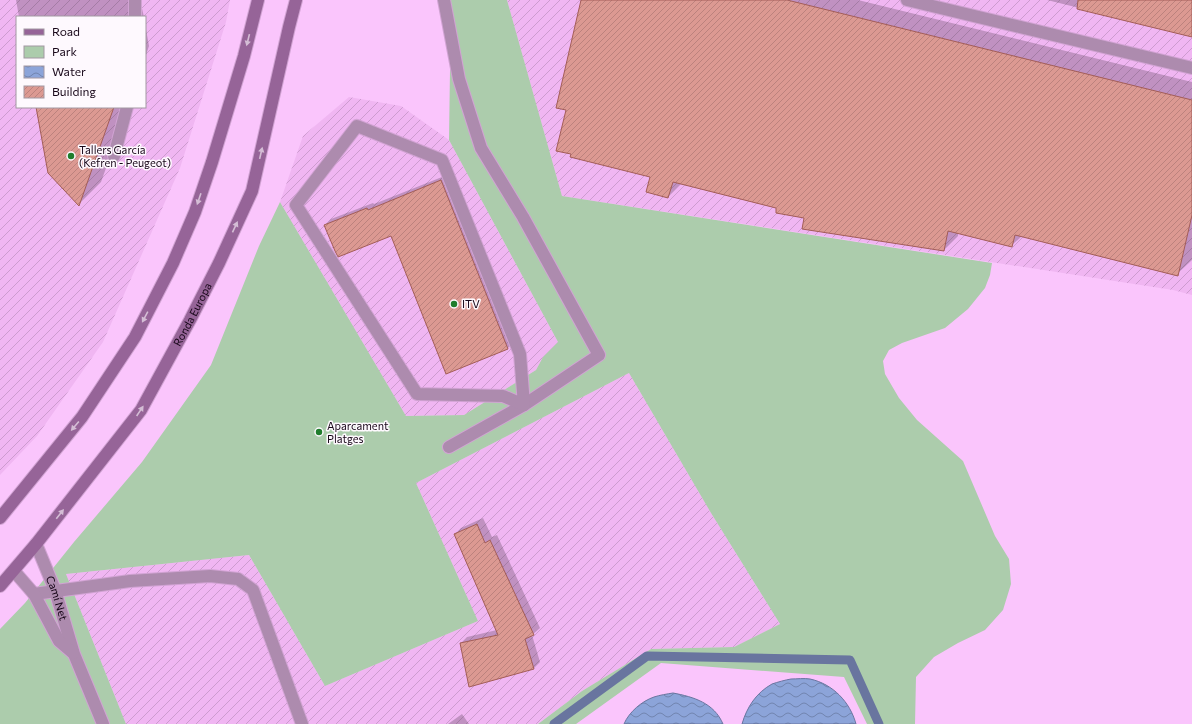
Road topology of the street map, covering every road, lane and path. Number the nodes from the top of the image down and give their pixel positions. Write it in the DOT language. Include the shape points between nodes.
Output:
graph roads {
  1 [pos="135,0"];
  2 [pos="258,0"];
  3 [pos="296,0"];
  4 [pos="444,0"];
  5 [pos="907,0"];
  6 [pos="135,16"];
  7 [pos="1192,68"];
  8 [pos="127,108"];
  9 [pos="114,156"];
  10 [pos="524,405"];
  11 [pos="449,447"];
  12 [pos="0,518"];
  13 [pos="36,544"];
  14 [pos="14,571"];
  15 [pos="0,586"];
  16 [pos="55,590"];
  17 [pos="34,594"];
  18 [pos="74,654"];
  19 [pos="103,724"];
  20 [pos="302,724"];
  1 -- 6 [label="street"];
  2 -- 12 [label="street, one-way" via="212,162 195,212 173,263 135,337 82,417"];
  13 -- 3 [label="street, Ronda Europa, one-way" via="141,410 219,262 252,191"];
  4 -- 10 [label="street" via="459,79 481,148 527,224 599,355"];
  5 -- 7 [label="street"];
  8 -- 9 [label="street"];
  10 -- 10 [label="street" via="503,396 417,394 296,205 357,126 442,160 520,354"];
  10 -- 11 [label="street"];
  13 -- 14 [label="street, Ronda Europa"];
  13 -- 16 [label="street, Camí Net"];
  14 -- 15 [label="street, Ronda Europa"];
  14 -- 17 [label="street, Camí Net"];
  16 -- 17 [label="street"];
  16 -- 18 [label="street, Camí Net"];
  16 -- 20 [label="street" via="130,581 210,576 238,579 253,590"];
  17 -- 18 [label="street, Camí Net" via="59,641"];
  18 -- 19 [label="street, Camí Net"];
}
